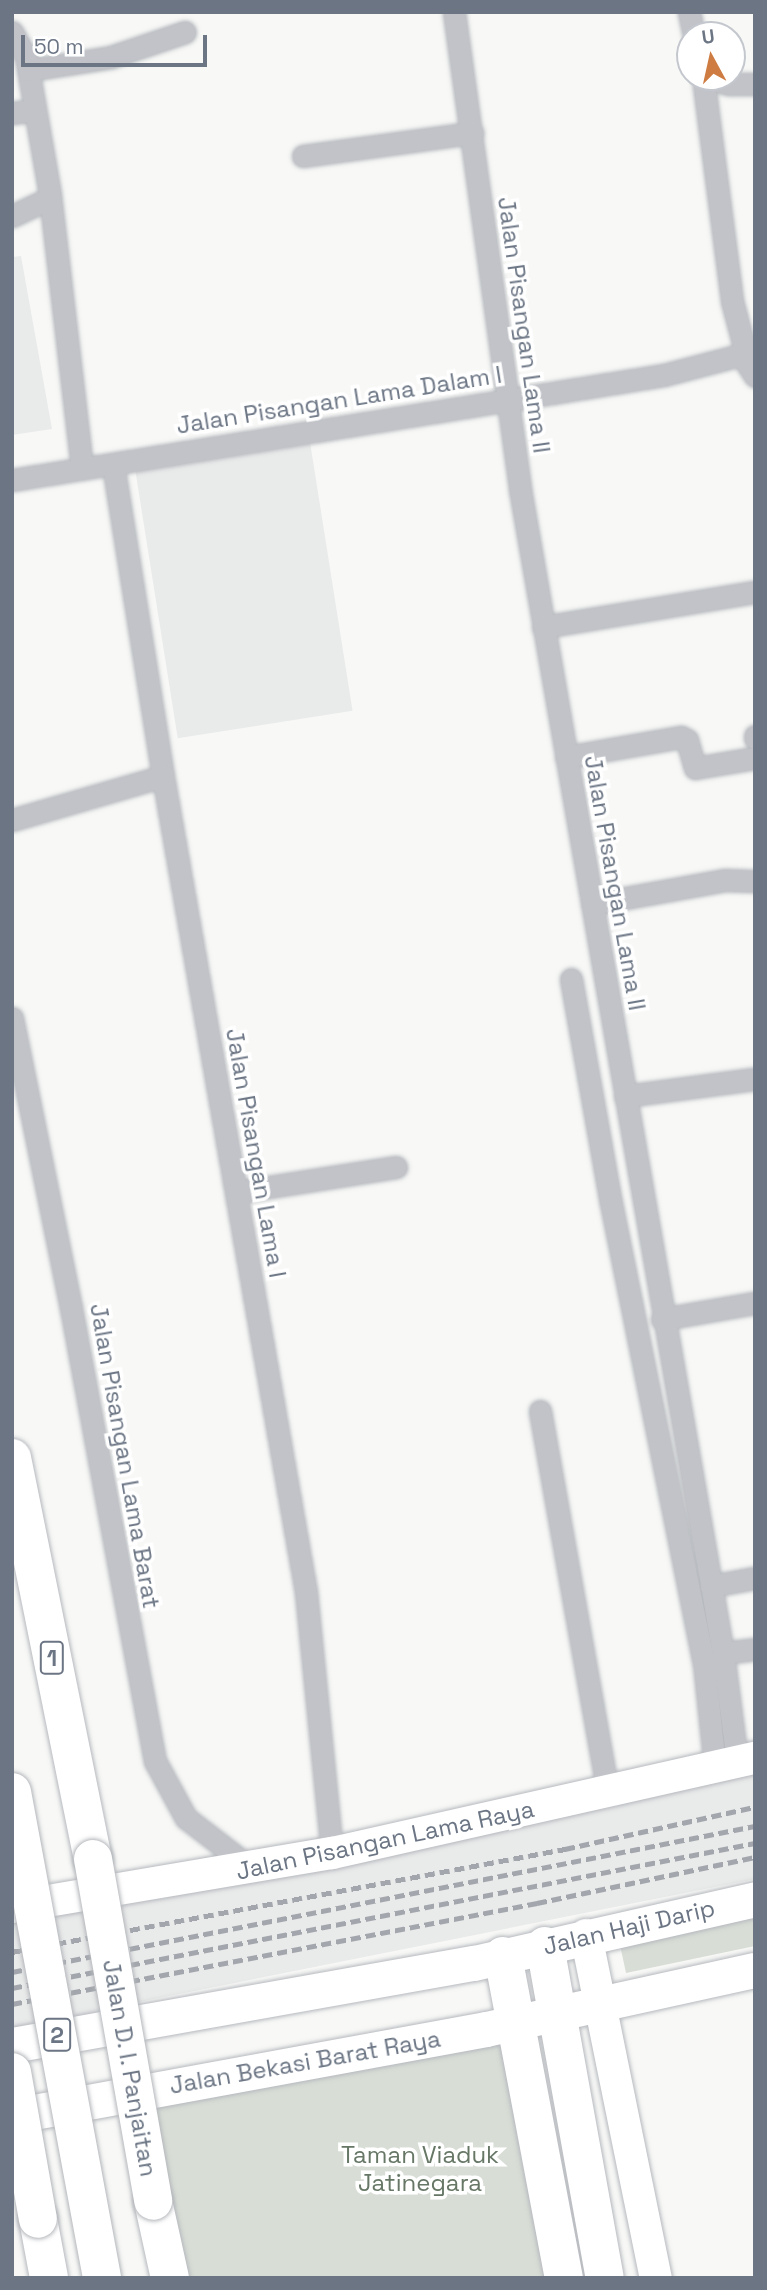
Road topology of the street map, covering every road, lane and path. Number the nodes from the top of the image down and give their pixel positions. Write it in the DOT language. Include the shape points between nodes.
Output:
graph roads {
  1 [pos="454,12"];
  2 [pos="12,32"];
  3 [pos="185,32"];
  4 [pos="29,70"];
  5 [pos="706,91"];
  6 [pos="35,110"];
  7 [pos="12,113"];
  8 [pos="472,133"];
  9 [pos="303,156"];
  10 [pos="50,198"];
  11 [pos="12,216"];
  12 [pos="748,354"];
  13 [pos="755,376"];
  14 [pos="507,399"];
  15 [pos="113,464"];
  16 [pos="82,467"];
  17 [pos="12,480"];
  18 [pos="755,592"];
  19 [pos="543,627"];
  20 [pos="566,757"];
  21 [pos="755,758"];
  22 [pos="163,776"];
  23 [pos="12,820"];
  24 [pos="755,881"];
  25 [pos="592,904"];
  26 [pos="571,978"];
  27 [pos="12,1017"];
  28 [pos="755,1079"];
  29 [pos="625,1096"];
  30 [pos="396,1167"];
  31 [pos="237,1192"];
  32 [pos="755,1303"];
  33 [pos="662,1319"];
  34 [pos="540,1411"];
  35 [pos="12,1458"];
  36 [pos="755,1578"];
  37 [pos="711,1586"];
  38 [pos="755,1649"];
  39 [pos="723,1653"];
  40 [pos="736,1762"];
  41 [pos="12,1792"];
  42 [pos="608,1793"];
  43 [pos="332,1853"];
  44 [pos="251,1868"];
  45 [pos="755,1899"];
  46 [pos="12,1907"];
  47 [pos="586,1936"];
  48 [pos="545,1946"];
  49 [pos="503,1956"];
  50 [pos="755,1970"];
  51 [pos="599,2004"];
  52 [pos="557,2014"];
  53 [pos="516,2021"];
  54 [pos="12,2045"];
  55 [pos="12,2072"];
  56 [pos="12,2116"];
  57 [pos="49,2278"];
  58 [pos="102,2278"];
  59 [pos="170,2278"];
  60 [pos="564,2278"];
  61 [pos="605,2278"];
  62 [pos="656,2278"];
  1 -- 8 [label="street, Jalan Pisangan Lama II"];
  2 -- 4 [label="street"];
  3 -- 4 [label="street" via="111,57"];
  4 -- 6 [label="street"];
  5 -- 12 [label="street" via="732,301"];
  6 -- 7 [label="street"];
  6 -- 10 [label="street"];
  8 -- 9 [label="street"];
  8 -- 14 [label="street, Jalan Pisangan Lama II"];
  10 -- 11 [label="street"];
  10 -- 16 [label="street"];
  12 -- 13 [label="street"];
  12 -- 14 [label="street, Jalan Pisangan Lama Dalam I" via="664,375"];
  14 -- 15 [label="street, Jalan Pisangan Lama Dalam I"];
  14 -- 19 [label="street, Jalan Pisangan Lama II"];
  15 -- 16 [label="street, Jalan Pisangan Lama Dalam I"];
  15 -- 22 [label="street, Jalan Pisangan Lama I"];
  16 -- 17 [label="street, Jalan Pisangan Lama Dalam I"];
  18 -- 19 [label="street"];
  19 -- 20 [label="street, Jalan Pisangan Lama II"];
  20 -- 21 [label="street" via="681,737 687,740 695,768"];
  20 -- 25 [label="street, Jalan Pisangan Lama II"];
  22 -- 23 [label="street"];
  22 -- 31 [label="street, Jalan Pisangan Lama I"];
  24 -- 25 [label="street" via="726,880"];
  25 -- 29 [label="street, Jalan Pisangan Lama II"];
  26 -- 40 [label="street" via="611,1203 704,1664"];
  27 -- 44 [label="street, Jalan Pisangan Lama Barat" via="155,1761 186,1818"];
  28 -- 29 [label="street"];
  29 -- 33 [label="street, Jalan Pisangan Lama II"];
  30 -- 31 [label="street"];
  31 -- 43 [label="street, Jalan Pisangan Lama I" via="306,1592"];
  32 -- 33 [label="street"];
  33 -- 37 [label="street, Jalan Pisangan Lama II"];
  34 -- 42 [label="street"];
  35 -- 59 [label="highway, Jalan D. I. Panjaitan / 1, bridge" via="93,1859"];
  36 -- 37 [label="street"];
  37 -- 39 [label="street, Jalan Pisangan Lama II"];
  38 -- 39 [label="street"];
  39 -- 40 [label="street, Jalan Pisangan Lama II"];
  40 -- 42 [label="street, Jalan Pisangan Lama Raya"];
  41 -- 58 [label="highway, 2, bridge"];
  42 -- 43 [label="street, Jalan Pisangan Lama Raya"];
  43 -- 44 [label="street, Jalan Pisangan Lama Raya"];
  44 -- 46 [label="street, Jalan Pisangan Lama Raya"];
  45 -- 47 [label="main road, Jalan Haji Darip"];
  47 -- 48 [label="main road, Jalan Haji Darip"];
  47 -- 51 [label="street"];
  48 -- 49 [label="main road, Jalan Haji Darip"];
  48 -- 52 [label="highway"];
  49 -- 53 [label="highway"];
  49 -- 54 [label="main road"];
  50 -- 51 [label="main road"];
  51 -- 52 [label="main road"];
  51 -- 62 [label="street"];
  52 -- 53 [label="main road"];
  52 -- 61 [label="highway"];
  53 -- 56 [label="main road, Jalan Bekasi Barat Raya"];
  53 -- 60 [label="highway"];
  55 -- 57 [label="highway, 2, bridge"];
}
